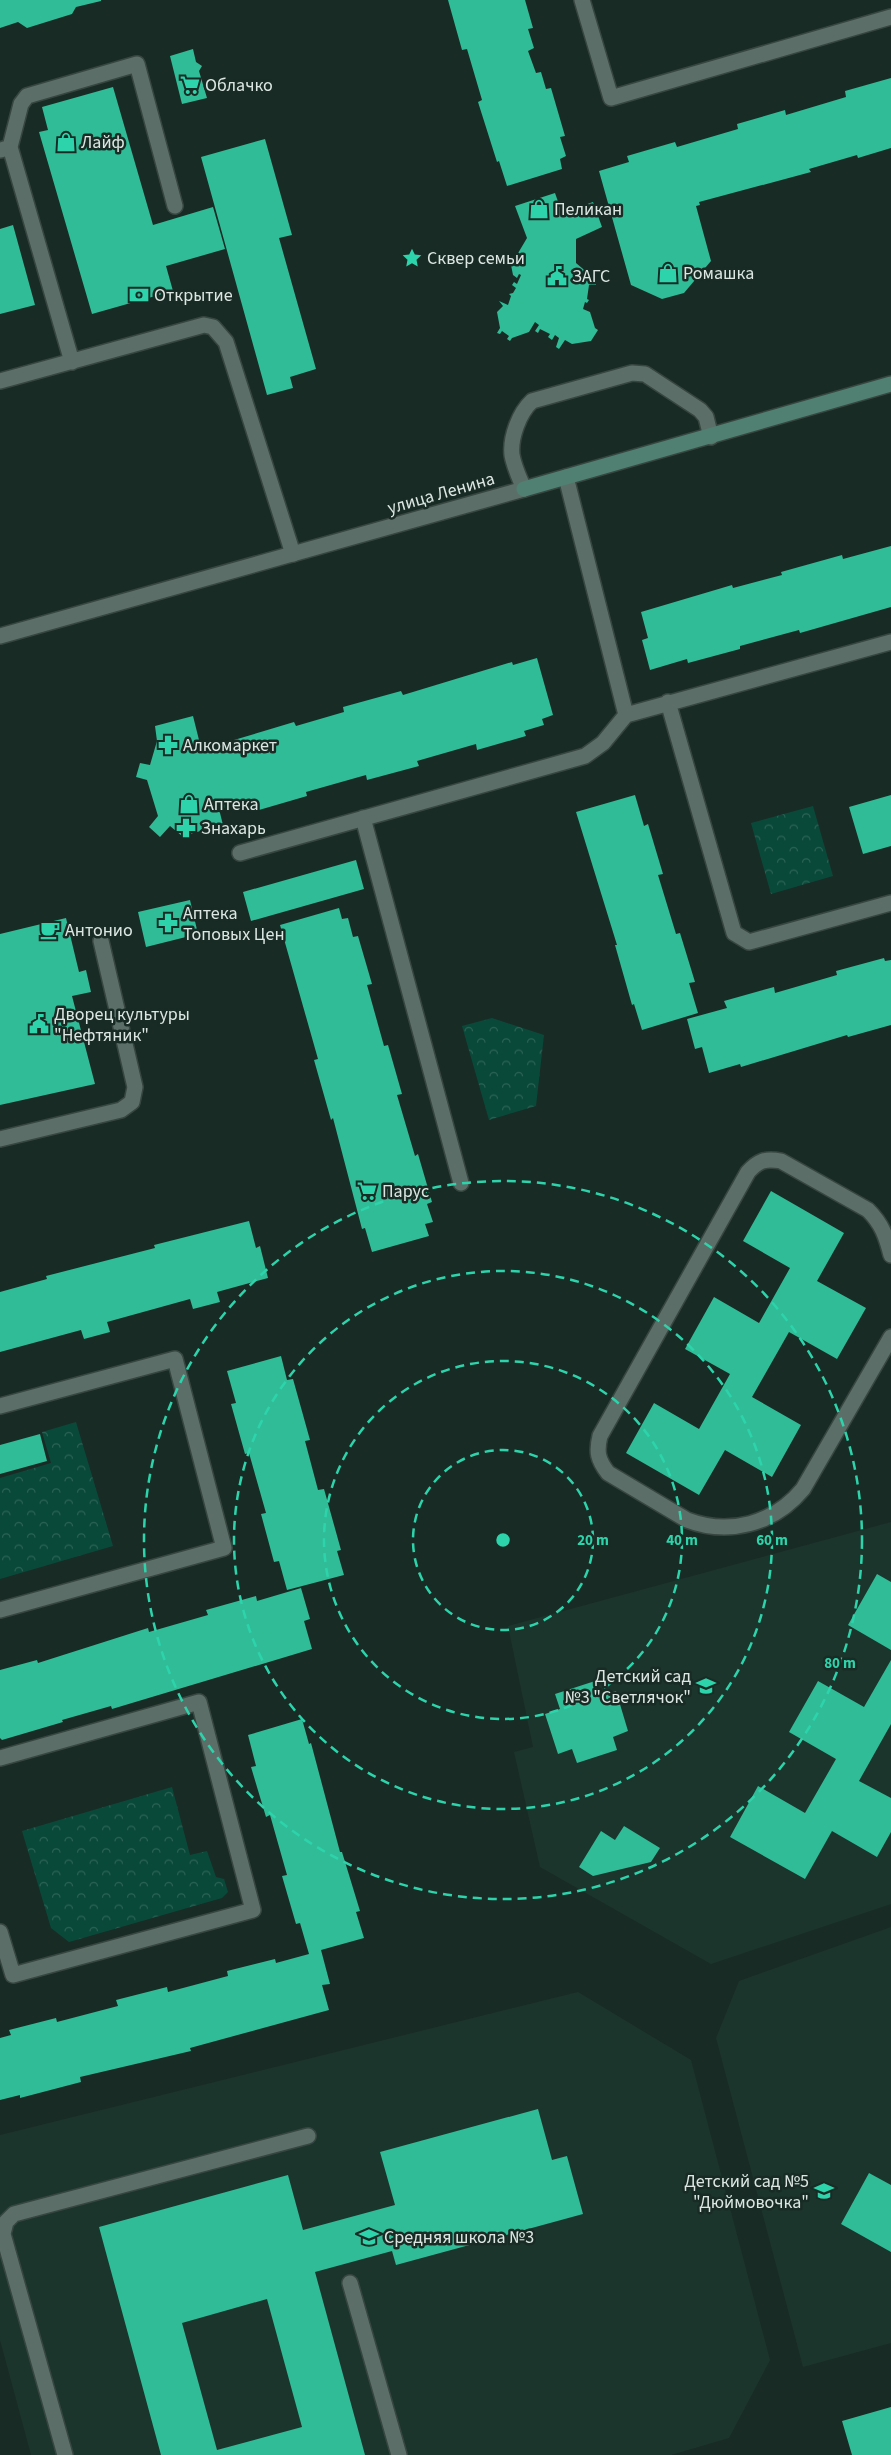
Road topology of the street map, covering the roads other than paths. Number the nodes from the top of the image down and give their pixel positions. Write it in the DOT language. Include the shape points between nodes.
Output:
graph roads {
  1 [pos="582,0"];
  2 [pos="891,17"];
  3 [pos="5,149"];
  4 [pos="175,206"];
  5 [pos="72,362"];
  6 [pos="0,381"];
  7 [pos="891,384"];
  8 [pos="711,437"];
  9 [pos="566,477"];
  10 [pos="524,489"];
  11 [pos="294,554"];
  12 [pos="0,636"];
  13 [pos="891,642"];
  14 [pos="668,702"];
  15 [pos="626,715"];
  16 [pos="363,818"];
  17 [pos="240,853"];
  18 [pos="891,903"];
  19 [pos="101,941"];
  20 [pos="0,1139"];
  21 [pos="461,1183"];
  22 [pos="891,1255"];
  23 [pos="891,1337"];
  24 [pos="0,1406"];
  25 [pos="0,1610"];
  26 [pos="0,1758"];
  27 [pos="0,1932"];
  28 [pos="308,2136"];
  29 [pos="350,2283"];
  30 [pos="65,2455"];
  31 [pos="398,2455"];
  1 -- 2 [label="street" via="611,98"];
  3 -- 4 [label="street" via="27,96 137,64"];
  3 -- 5 [label="street"];
  5 -- 6 [label="street"];
  5 -- 11 [label="street" via="204,325 220,332 226,342"];
  7 -- 8 [label="street, улица Ленина"];
  8 -- 9 [label="street, улица Ленина"];
  8 -- 10 [label="street" via="706,417 700,410 645,374 632,373 532,401 524,409 513,440 512,456"];
  9 -- 10 [label="street, улица Ленина"];
  9 -- 15 [label="street"];
  10 -- 11 [label="street, улица Ленина"];
  11 -- 12 [label="street, улица Ленина"];
  13 -- 14 [label="street"];
  14 -- 15 [label="street"];
  14 -- 18 [label="street" via="734,933 749,942"];
  15 -- 16 [label="street" via="603,743 585,756"];
  16 -- 17 [label="street"];
  16 -- 21 [label="street"];
  19 -- 20 [label="street" via="135,1087 132,1102 121,1110"];
  22 -- 23 [label="street" via="885,1231 868,1210 780,1160 756,1163 600,1436 599,1462 608,1473 700,1525 729,1527 766,1520 794,1500 803,1489"];
  24 -- 25 [label="street" via="175,1359 224,1548"];
  26 -- 27 [label="street" via="199,1702 253,1910 13,1975"];
  28 -- 30 [label="street" via="14,2214 6,2222 3,2234"];
  29 -- 31 [label="street"];
}
